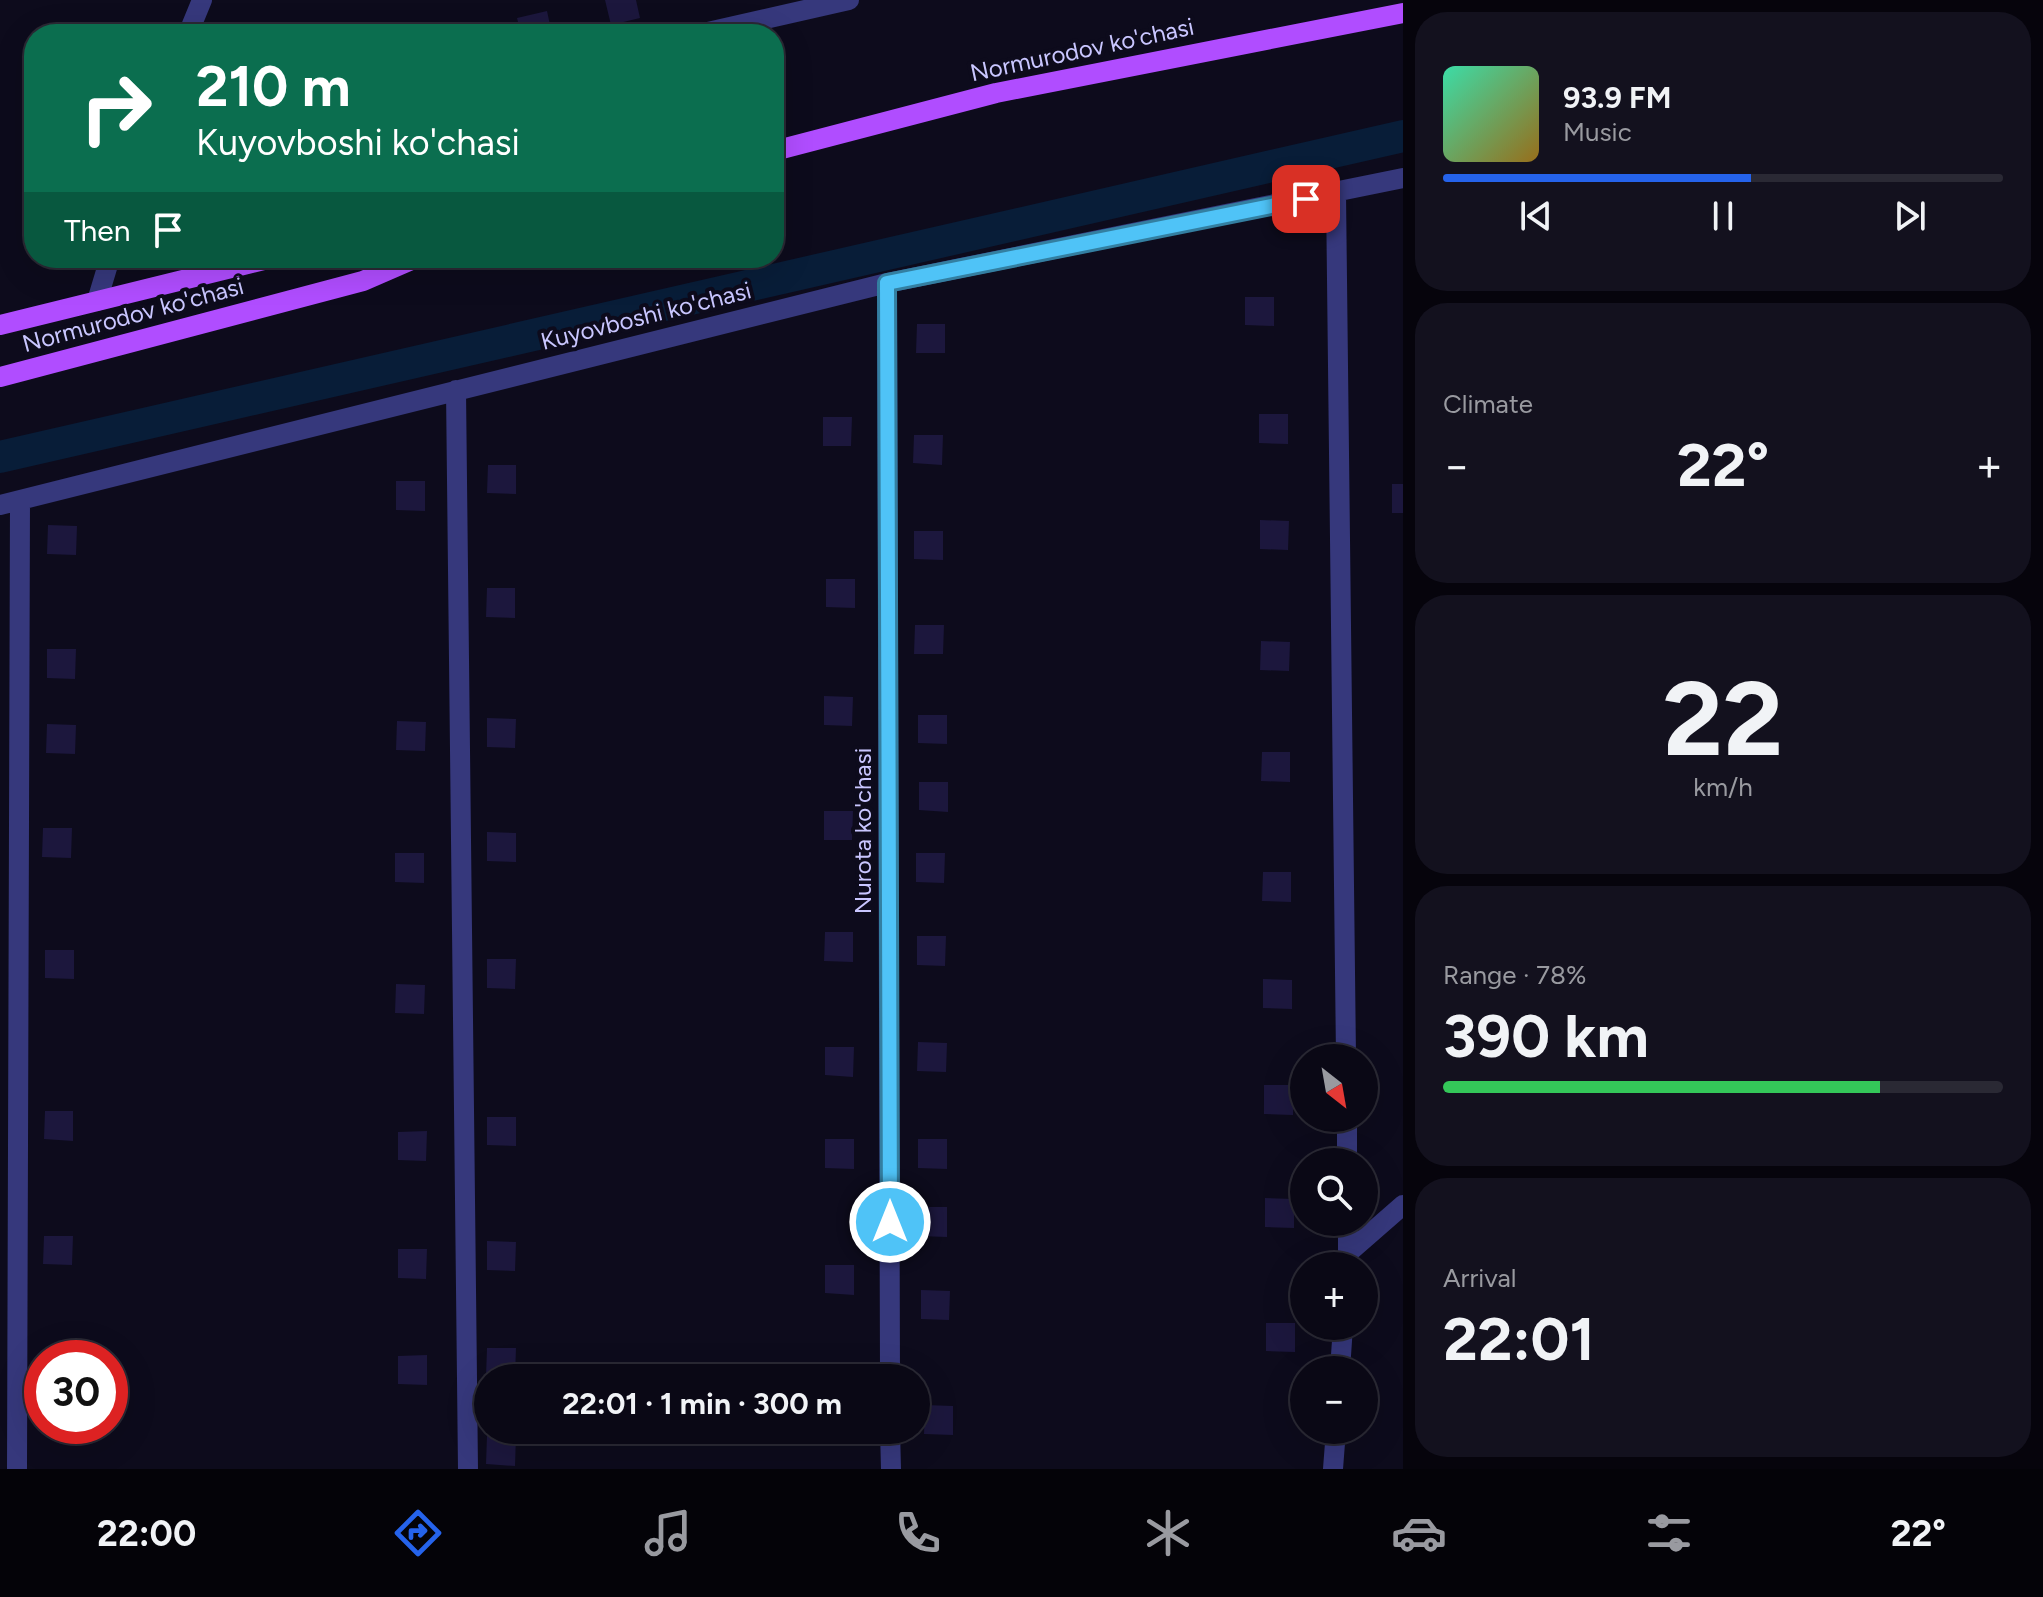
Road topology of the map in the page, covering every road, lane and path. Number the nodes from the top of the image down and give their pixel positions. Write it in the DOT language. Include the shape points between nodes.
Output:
graph roads {
  1 [pos="202,0"];
  2 [pos="849,0"];
  3 [pos="1403,13"];
  4 [pos="192,24"];
  5 [pos="743,24"];
  6 [pos="784,148"];
  7 [pos="1403,178"];
  8 [pos="1336,193"];
  9 [pos="107,268"];
  10 [pos="231,268"];
  11 [pos="393,268"];
  12 [pos="887,283"];
  13 [pos="97,301"];
  14 [pos="0,325"];
  15 [pos="0,377"];
  16 [pos="456,390"];
  17 [pos="10,502"];
  18 [pos="1346,1044"];
  19 [pos="1403,1205"];
  20 [pos="1356,1252"];
  21 [pos="890,1364"];
  22 [pos="890,1444"];
  23 [pos="1335,1444"];
  24 [pos="17,1469"];
  25 [pos="468,1469"];
  26 [pos="891,1469"];
  27 [pos="1333,1469"];
  1 -- 4 [label="street"];
  2 -- 5 [label="street"];
  3 -- 6 [label="main road, Normurodov ko'chasi" via="996,93"];
  7 -- 8 [label="street, Kuyovboshi ko'chasi"];
  8 -- 12 [label="street, Kuyovboshi ko'chasi"];
  8 -- 18 [label="street"];
  9 -- 13 [label="street"];
  10 -- 13 [label="main road, Normurodov ko'chasi"];
  11 -- 15 [label="main road, Normurodov ko'chasi" via="363,281"];
  12 -- 16 [label="street, Kuyovboshi ko'chasi"];
  12 -- 21 [label="street, Nurota ko'chasi"];
  13 -- 14 [label="main road, Normurodov ko'chasi"];
  16 -- 17 [label="street, Kuyovboshi ko'chasi"];
  16 -- 25 [label="street"];
  17 -- 24 [label="street"];
  19 -- 20 [label="street"];
  22 -- 26 [label="street"];
  23 -- 27 [label="street"];
}
